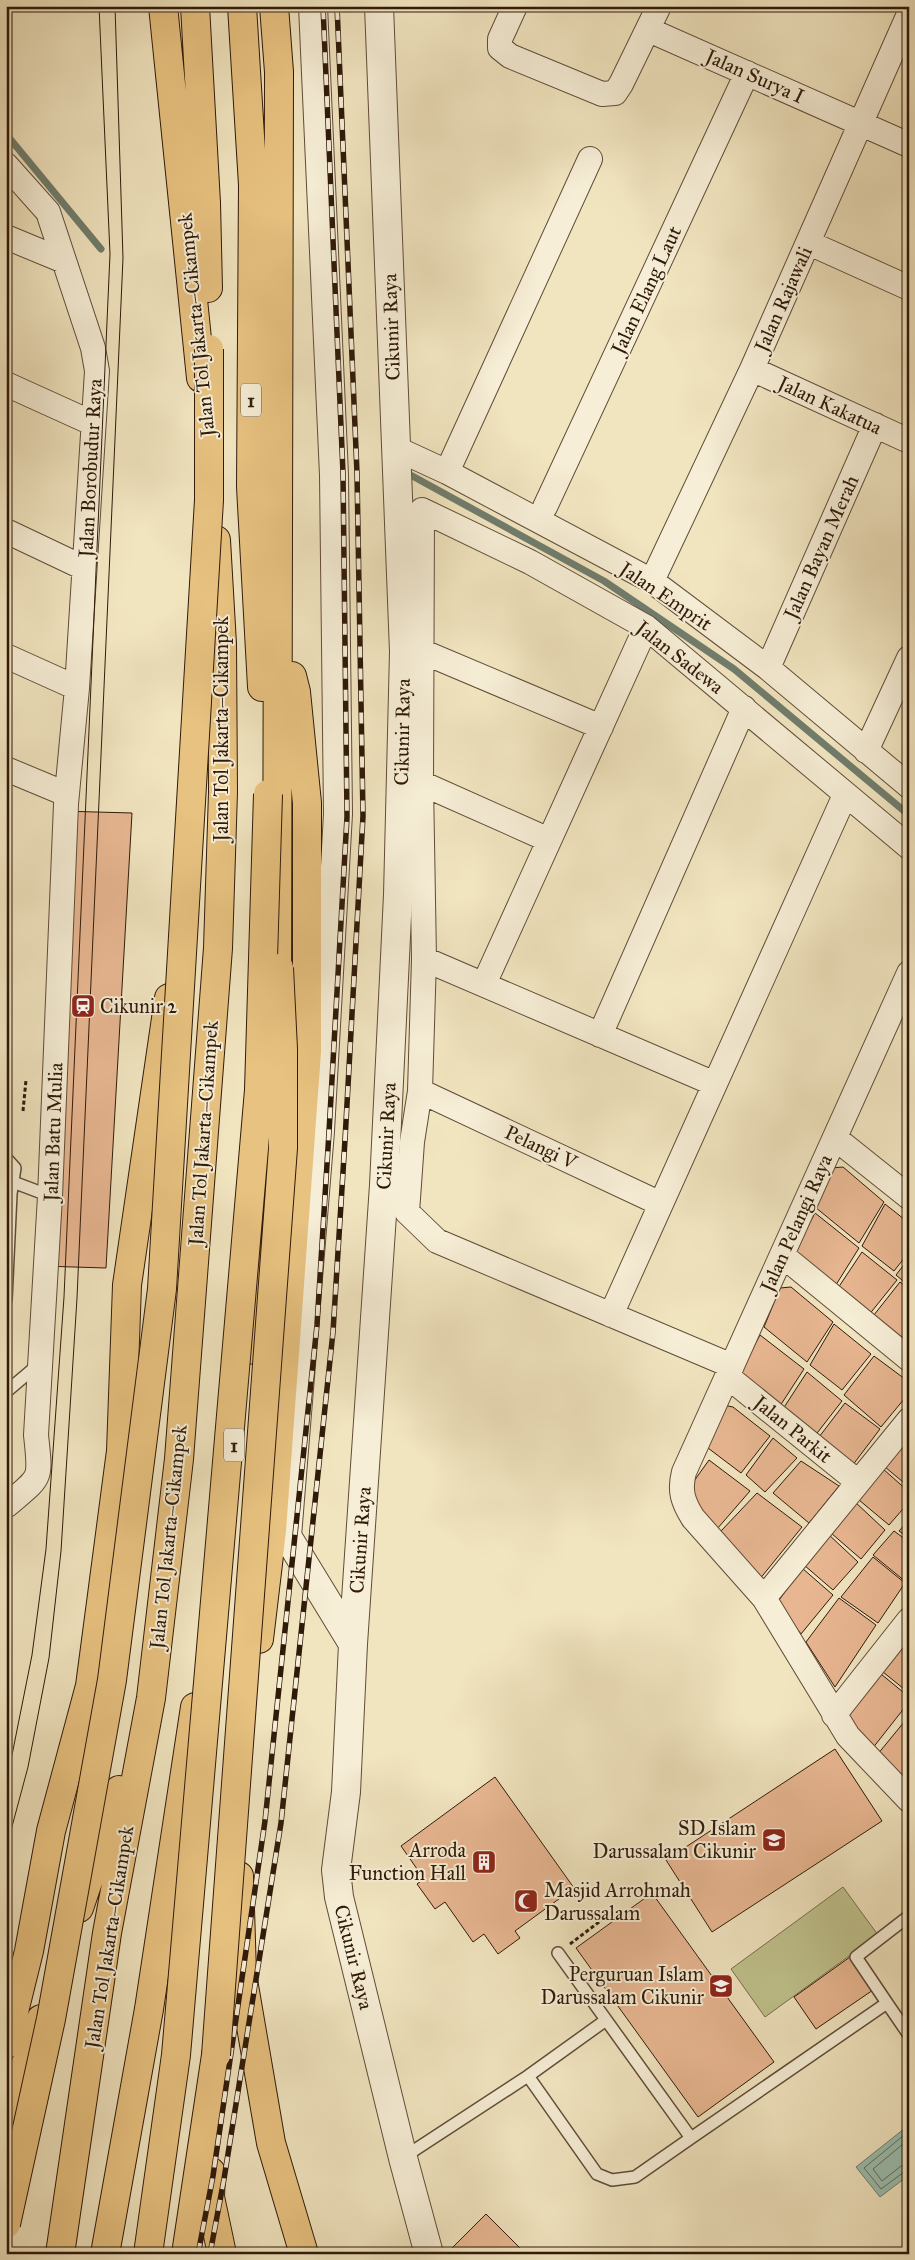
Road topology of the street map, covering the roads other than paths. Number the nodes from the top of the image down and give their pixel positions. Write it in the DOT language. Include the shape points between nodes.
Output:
graph roads {
  1 [pos="163,6"];
  2 [pos="195,6"];
  3 [pos="242,6"];
  4 [pos="274,6"];
  5 [pos="313,6"];
  6 [pos="379,6"];
  7 [pos="515,6"];
  8 [pos="659,6"];
  9 [pos="909,14"];
  10 [pos="649,30"];
  11 [pos="747,73"];
  12 [pos="862,123"];
  13 [pos="909,145"];
  14 [pos="590,159"];
  15 [pos="6,165"];
  16 [pos="6,237"];
  17 [pos="809,242"];
  18 [pos="64,261"];
  19 [pos="909,288"];
  20 [pos="752,369"];
  21 [pos="6,384"];
  22 [pos="92,423"];
  23 [pos="875,425"];
  24 [pos="909,441"];
  25 [pos="395,448"];
  26 [pos="447,472"];
  27 [pos="545,507"];
  28 [pos="6,532"];
  29 [pos="84,568"];
  30 [pos="652,581"];
  31 [pos="646,627"];
  32 [pos="279,628"];
  33 [pos="421,651"];
  34 [pos="6,656"];
  35 [pos="909,658"];
  36 [pos="768,668"];
  37 [pos="77,688"];
  38 [pos="744,708"];
  39 [pos="601,726"];
  40 [pos="866,751"];
  41 [pos="7,770"];
  42 [pos="421,783"];
  43 [pos="909,786"];
  44 [pos="66,794"];
  45 [pos="268,794"];
  46 [pos="845,795"];
  47 [pos="549,840"];
  48 [pos="909,847"];
  49 [pos="188,868"];
  50 [pos="424,959"];
  51 [pos="909,973"];
  52 [pos="484,984"];
  53 [pos="600,1035"];
  54 [pos="715,1084"];
  55 [pos="420,1091"];
  56 [pos="834,1138"];
  57 [pos="6,1158"];
  58 [pos="13,1182"];
  59 [pos="50,1196"];
  60 [pos="909,1196"];
  61 [pos="661,1204"];
  62 [pos="782,1255"];
  63 [pos="6,1300"];
  64 [pos="611,1314"];
  65 [pos="909,1359"];
  66 [pos="40,1364"];
  67 [pos="730,1371"];
  68 [pos="6,1392"];
  69 [pos="909,1420"];
  70 [pos="858,1482"];
  71 [pos="6,1506"];
  72 [pos="764,1598"];
  73 [pos="909,1620"];
  74 [pos="353,1644"];
  75 [pos="151,1698"];
  76 [pos="834,1715"];
  77 [pos="909,1800"];
  78 [pos="909,1916"];
  79 [pos="558,1954"];
  80 [pos="887,2003"];
  81 [pos="606,2020"];
  82 [pos="909,2035"];
  83 [pos="6,2044"];
  84 [pos="216,2055"];
  85 [pos="528,2076"];
  86 [pos="6,2122"];
  87 [pos="691,2138"];
  88 [pos="402,2158"];
  89 [pos="6,2224"];
  90 [pos="60,2254"];
  91 [pos="105,2254"];
  92 [pos="148,2254"];
  93 [pos="186,2254"];
  94 [pos="222,2254"];
  95 [pos="304,2254"];
  96 [pos="429,2254"];
  1 -- 75 [label="highway, Jalan Tol Jakarta–Cikampek" via="214,506 222,644 224,792 218,948 178,1459"];
  2 -- 49 [label="highway, bridge" via="206,203 210,349 209,500"];
  3 -- 45 [label="highway, 1" via="253,185 250,488"];
  4 -- 32 [label="highway, 1" via="279,72"];
  5 -- 74 [label="street" via="334,475 338,814 320,1130 286,1536"];
  6 -- 25 [label="street, Cikunir Raya"];
  7 -- 10 [label="street" via="500,39 500,48 510,56 602,94 615,93"];
  8 -- 10 [label="street"];
  9 -- 12 [label="street, Jalan Rajawali"];
  10 -- 11 [label="street, Jalan Surya I"];
  11 -- 12 [label="street, Jalan Surya I"];
  11 -- 27 [label="street, Jalan Elang Laut"];
  12 -- 13 [label="street, Jalan Surya I"];
  12 -- 17 [label="street, Jalan Rajawali"];
  14 -- 26 [label="street"];
  15 -- 18 [label="street, Jalan Borobudur Raya" via="48,212"];
  16 -- 18 [label="street"];
  17 -- 19 [label="street"];
  17 -- 20 [label="street, Jalan Rajawali"];
  18 -- 22 [label="street, Jalan Borobudur Raya" via="93,348 96,371"];
  20 -- 23 [label="street, Jalan Kakatua"];
  20 -- 30 [label="street, Jalan Rajawali"];
  21 -- 22 [label="street"];
  22 -- 29 [label="street, Jalan Borobudur Raya"];
  23 -- 24 [label="street, Jalan Kakatua"];
  23 -- 36 [label="street, Jalan Bayan Merah"];
  25 -- 26 [label="street, Jalan Emprit"];
  25 -- 74 [label="street, Cikunir Raya" via="404,652 398,895 379,1272"];
  26 -- 30 [label="street, Jalan Emprit"];
  28 -- 29 [label="street"];
  29 -- 37 [label="street, Jalan Borobudur Raya"];
  30 -- 36 [label="street, Jalan Emprit"];
  31 -- 33 [label="street, Jalan Sadewa" via="530,562 422,510"];
  31 -- 38 [label="street, Jalan Sadewa"];
  31 -- 39 [label="street"];
  32 -- 91 [label="highway, 1" via="279,954 266,1227 149,2009"];
  32 -- 95 [label="highway" via="296,692 307,803 308,1052 272,1530 254,1679 239,1860 242,1974 271,2143"];
  33 -- 39 [label="street"];
  33 -- 42 [label="street"];
  34 -- 37 [label="street"];
  35 -- 40 [label="street"];
  36 -- 40 [label="street, Jalan Emprit"];
  37 -- 44 [label="street, Jalan Borobudur Raya"];
  38 -- 46 [label="street, Jalan Sadewa"];
  38 -- 53 [label="street"];
  39 -- 47 [label="street"];
  40 -- 43 [label="street, Jalan Emprit"];
  41 -- 44 [label="street"];
  42 -- 47 [label="street"];
  42 -- 50 [label="street"];
  44 -- 59 [label="street, Jalan Batu Mulia"];
  45 -- 84 [label="highway, bridge" via="283,1049 283,1148"];
  45 -- 92 [label="highway, bridge" via="259,1090 176,2055"];
  46 -- 48 [label="street, Jalan Sadewa"];
  46 -- 54 [label="street"];
  47 -- 52 [label="street"];
  49 -- 83 [label="highway, bridge" via="126,1285 121,1451 90,1686 51,1831 30,1951"];
  49 -- 89 [label="highway, bridge" via="162,1289 112,1680 51,2019"];
  50 -- 52 [label="street"];
  50 -- 55 [label="street"];
  51 -- 56 [label="street, Jalan Pelangi Raya"];
  52 -- 53 [label="street"];
  53 -- 54 [label="street"];
  54 -- 61 [label="street"];
  55 -- 61 [label="street, Pelangi V"];
  55 -- 64 [label="street, Jalan Parkit" via="412,1142 407,1212 437,1241"];
  56 -- 60 [label="street"];
  56 -- 62 [label="street, Jalan Pelangi Raya"];
  57 -- 58 [label="lane" via="15,1168"];
  58 -- 59 [label="lane"];
  58 -- 63 [label="lane"];
  59 -- 66 [label="street, Jalan Batu Mulia"];
  61 -- 64 [label="street"];
  62 -- 65 [label="street"];
  62 -- 67 [label="street, Jalan Pelangi Raya"];
  64 -- 67 [label="street, Jalan Parkit"];
  66 -- 68 [label="lane"];
  66 -- 71 [label="street, Jalan Batu Mulia" via="36,1434 40,1469 34,1482"];
  67 -- 70 [label="street, Jalan Parkit"];
  67 -- 72 [label="street, Jalan Pelangi Raya" via="680,1486 684,1503 693,1518"];
  69 -- 70 [label="street"];
  70 -- 72 [label="street"];
  72 -- 76 [label="street"];
  73 -- 76 [label="street"];
  74 -- 88 [label="street, Cikunir Raya" via="346,1792 336,1870 339,1897"];
  75 -- 86 [label="highway"];
  75 -- 90 [label="highway, Jalan Tol Jakarta–Cikampek" via="107,1933"];
  76 -- 77 [label="street" via="848,1736"];
  78 -- 80 [label="lane" via="856,1957"];
  79 -- 81 [label="lane"];
  80 -- 82 [label="lane"];
  80 -- 87 [label="lane"];
  81 -- 85 [label="lane"];
  81 -- 87 [label="lane"];
  84 -- 93 [label="highway"];
  84 -- 94 [label="highway" via="210,2197"];
  85 -- 87 [label="lane" via="596,2174 612,2180 635,2176"];
  85 -- 88 [label="lane"];
  88 -- 96 [label="street, Cikunir Raya"];
}
